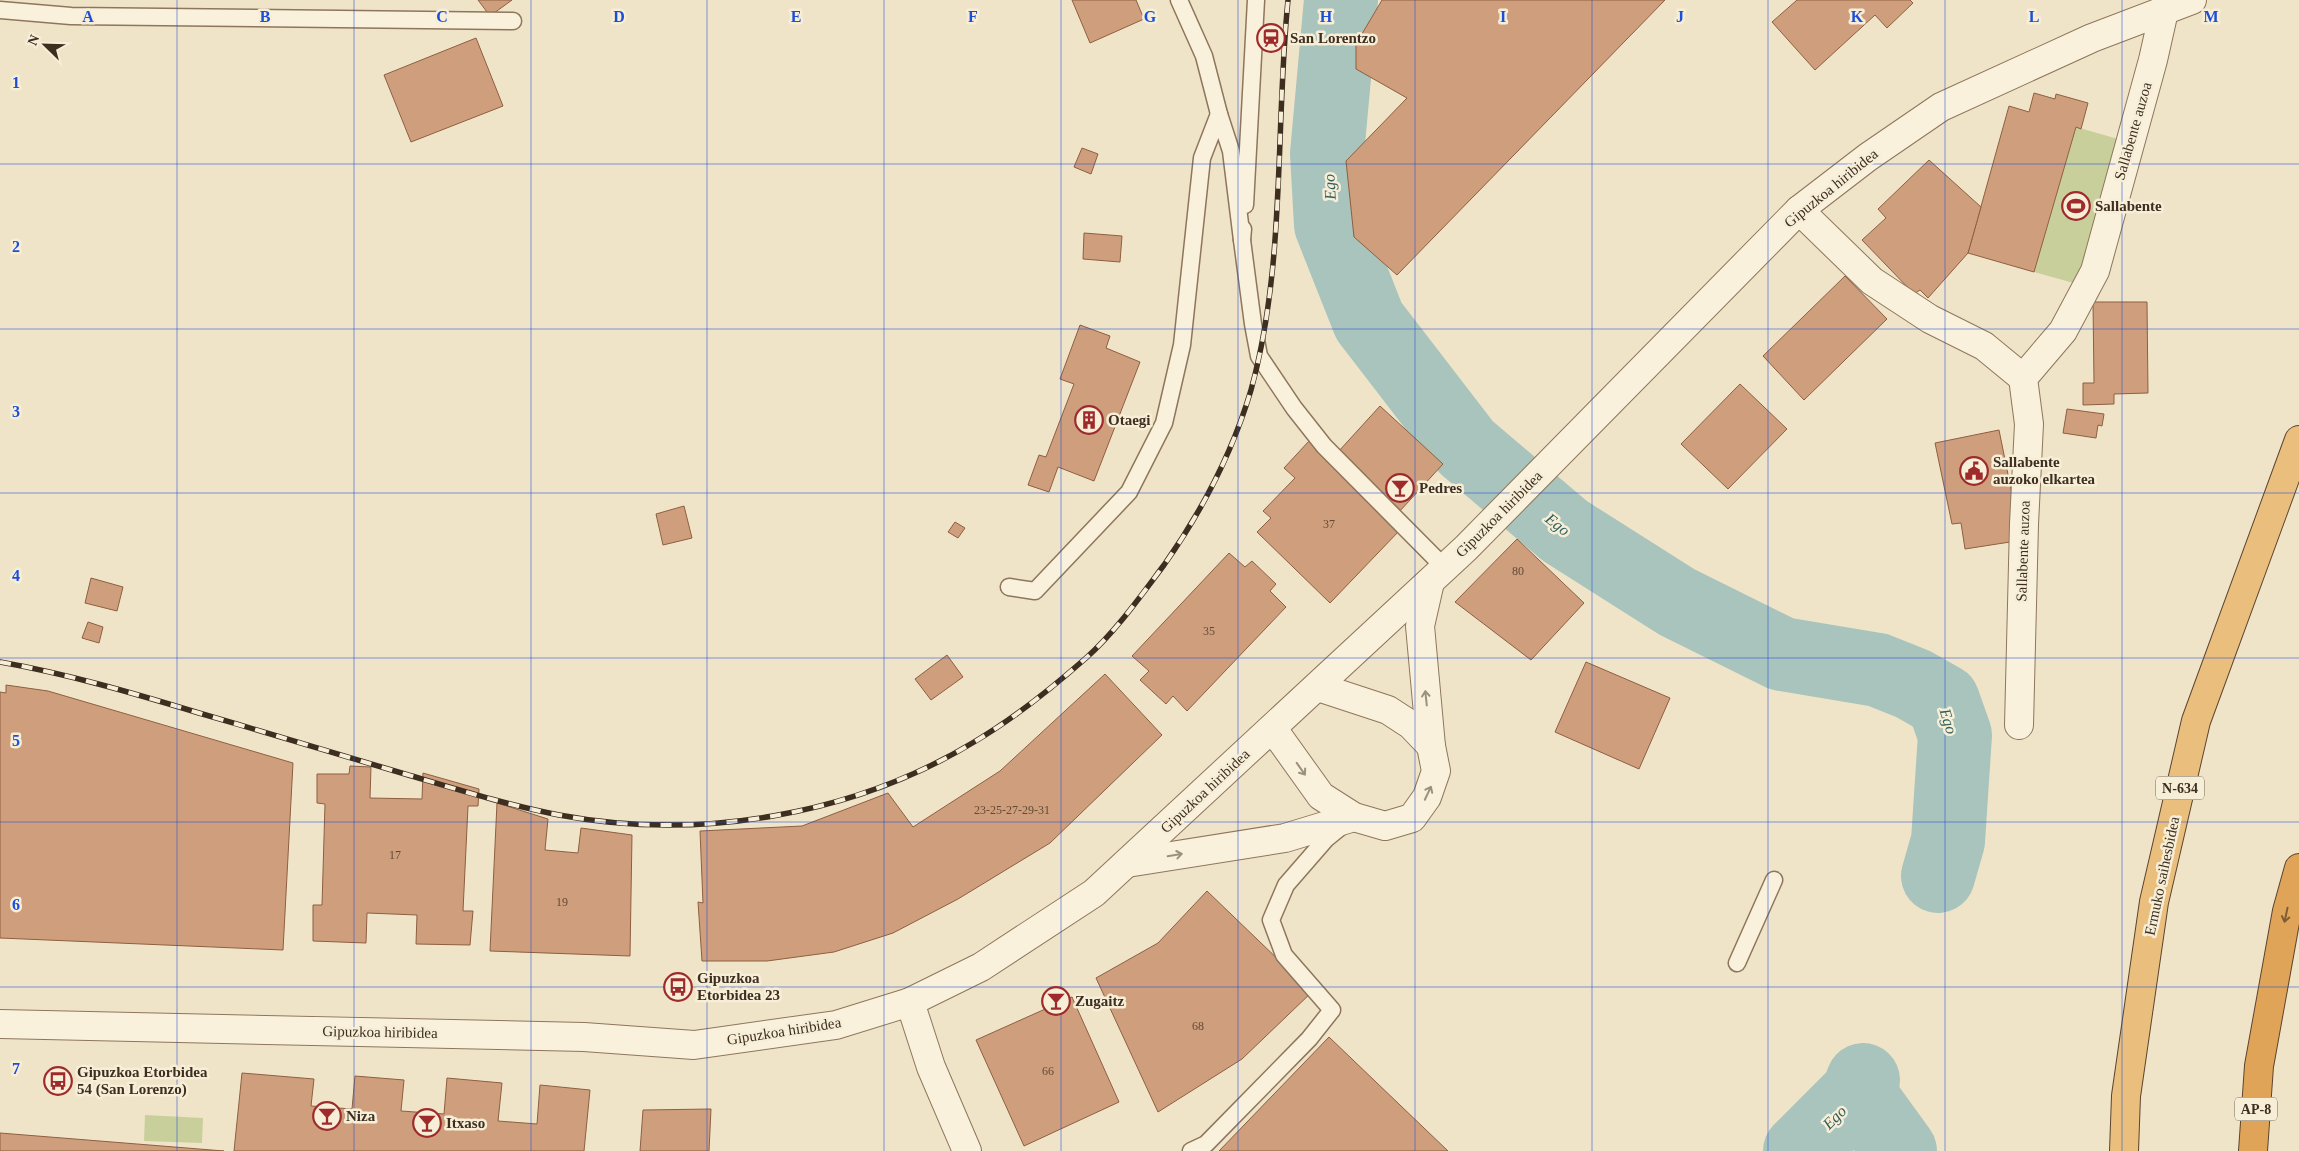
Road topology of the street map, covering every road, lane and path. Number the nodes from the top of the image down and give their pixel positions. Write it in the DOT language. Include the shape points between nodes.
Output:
graph roads {
  1 [pos="1179,0"];
  2 [pos="1256,0"];
  3 [pos="2192,0"];
  4 [pos="0,10"];
  5 [pos="2164,11"];
  6 [pos="514,21"];
  7 [pos="1219,114"];
  8 [pos="1799,210"];
  9 [pos="1242,240"];
  10 [pos="2023,378"];
  11 [pos="2299,440"];
  12 [pos="1438,575"];
  13 [pos="1009,587"];
  14 [pos="1318,687"];
  15 [pos="2019,725"];
  16 [pos="1273,729"];
  17 [pos="1431,746"];
  18 [pos="1354,817"];
  19 [pos="1127,863"];
  20 [pos="2299,868"];
  21 [pos="1774,880"];
  22 [pos="1737,963"];
  23 [pos="910,1002"];
  24 [pos="0,1024"];
  25 [pos="967,1151"];
  26 [pos="1191,1151"];
  27 [pos="2124,1151"];
  28 [pos="2253,1151"];
  1 -- 7 [label="lane" via="1204,56"];
  2 -- 9 [label="lane"];
  3 -- 5 [label="street, Gipuzkoa hiribidea"];
  4 -- 6 [label="lane" via="71,16"];
  5 -- 8 [label="street, Gipuzkoa hiribidea" via="2092,38 1941,107"];
  5 -- 10 [label="street, Sallabente auzoa" via="2095,271 2063,331"];
  7 -- 9 [label="lane" via="1231,151"];
  7 -- 13 [label="lane" via="1202,158 1182,345 1164,423 1129,492 1035,591"];
  8 -- 10 [label="street" via="1872,281 1930,319 1984,346"];
  8 -- 12 [label="street, Gipuzkoa hiribidea"];
  9 -- 12 [label="lane" via="1259,356 1324,446"];
  10 -- 15 [label="street, Sallabente auzoa" via="2029,424"];
  11 -- 27 [label="highway, Ermuko saihesbidea / N-634" via="2196,721 2154,902 2126,1096"];
  12 -- 14 [label="street, Gipuzkoa hiribidea"];
  17 -- 12 [label="street, one-way" via="1420,626"];
  14 -- 16 [label="street, Gipuzkoa hiribidea"];
  14 -- 17 [label="street" via="1388,710 1411,725"];
  16 -- 18 [label="street, one-way" via="1321,796"];
  16 -- 19 [label="street, Gipuzkoa hiribidea"];
  18 -- 17 [label="street, one-way" via="1385,826 1412,818 1427,797 1436,771"];
  19 -- 18 [label="street, one-way" via="1285,838"];
  18 -- 26 [label="lane" via="1326,839 1286,885 1271,920 1284,955 1332,1010 1309,1039 1206,1144"];
  19 -- 23 [label="street, Gipuzkoa hiribidea" via="1094,893 981,967"];
  20 -- 28 [label="highway, AP-8, one-way" via="2287,911 2259,1066"];
  21 -- 22 [label="lane"];
  23 -- 24 [label="street, Gipuzkoa hiribidea" via="836,1025 694,1045 584,1037"];
  23 -- 25 [label="street" via="931,1067"];
}
